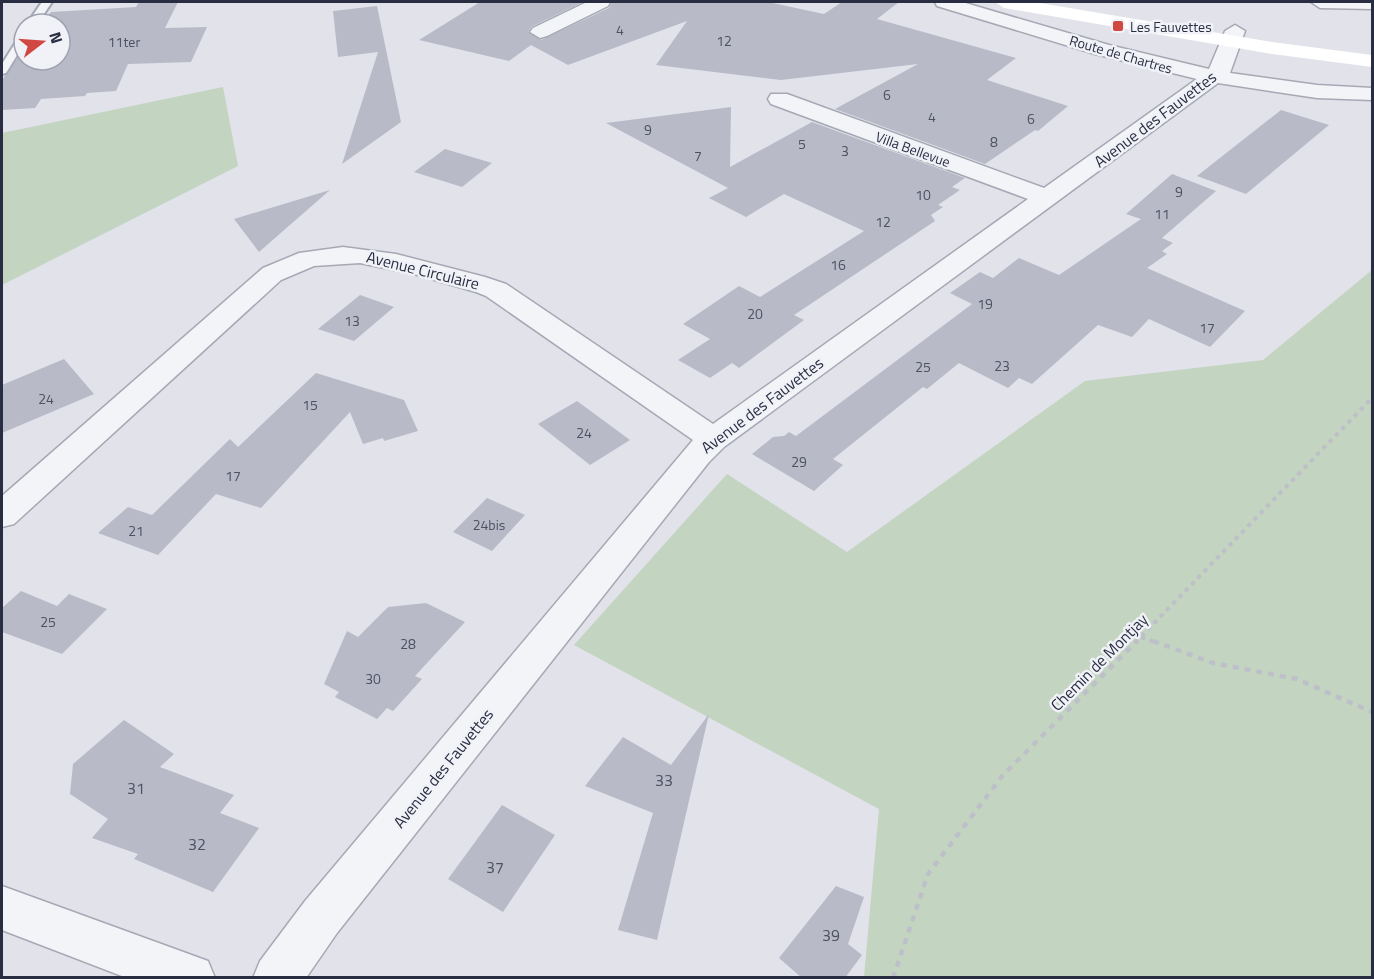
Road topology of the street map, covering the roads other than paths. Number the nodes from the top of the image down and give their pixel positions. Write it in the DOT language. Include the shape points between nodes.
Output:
graph roads {
  1 [pos="601,2"];
  2 [pos="944,2"];
  3 [pos="1004,2"];
  4 [pos="1055,2"];
  5 [pos="1320,2"];
  6 [pos="1372,4"];
  7 [pos="540,32"];
  8 [pos="1234,36"];
  9 [pos="1372,51"];
  10 [pos="12,55"];
  11 [pos="1372,61"];
  12 [pos="2,71"];
  13 [pos="1214,77"];
  14 [pos="1372,94"];
  15 [pos="779,99"];
  16 [pos="1048,198"];
  17 [pos="712,439"];
  18 [pos="2,515"];
  19 [pos="2,908"];
  20 [pos="191,978"];
  21 [pos="277,978"];
  1 -- 7 [label="street"];
  2 -- 13 [label="street, Route de Chartres" via="1152,63"];
  3 -- 8 [label="main road, Route de Chartres"];
  4 -- 8 [label="main road, Route de Chartres"];
  5 -- 6 [label="street"];
  8 -- 9 [label="main road, Route de Chartres"];
  8 -- 11 [label="main road, Route de Chartres"];
  8 -- 13 [label="street, Avenue des Fauvettes" via="1222,69"];
  10 -- 12 [label="lane"];
  13 -- 14 [label="street, Route de Chartres" via="1303,91"];
  13 -- 16 [label="street, Avenue des Fauvettes"];
  15 -- 16 [label="street, Villa Bellevue"];
  16 -- 17 [label="street, Avenue des Fauvettes"];
  17 -- 18 [label="street, Avenue Circulaire" via="496,290 464,278 362,254 333,254 291,263 272,274"];
  17 -- 21 [label="street, Avenue des Fauvettes" via="321,916"];
  19 -- 20 [label="street"];
}
